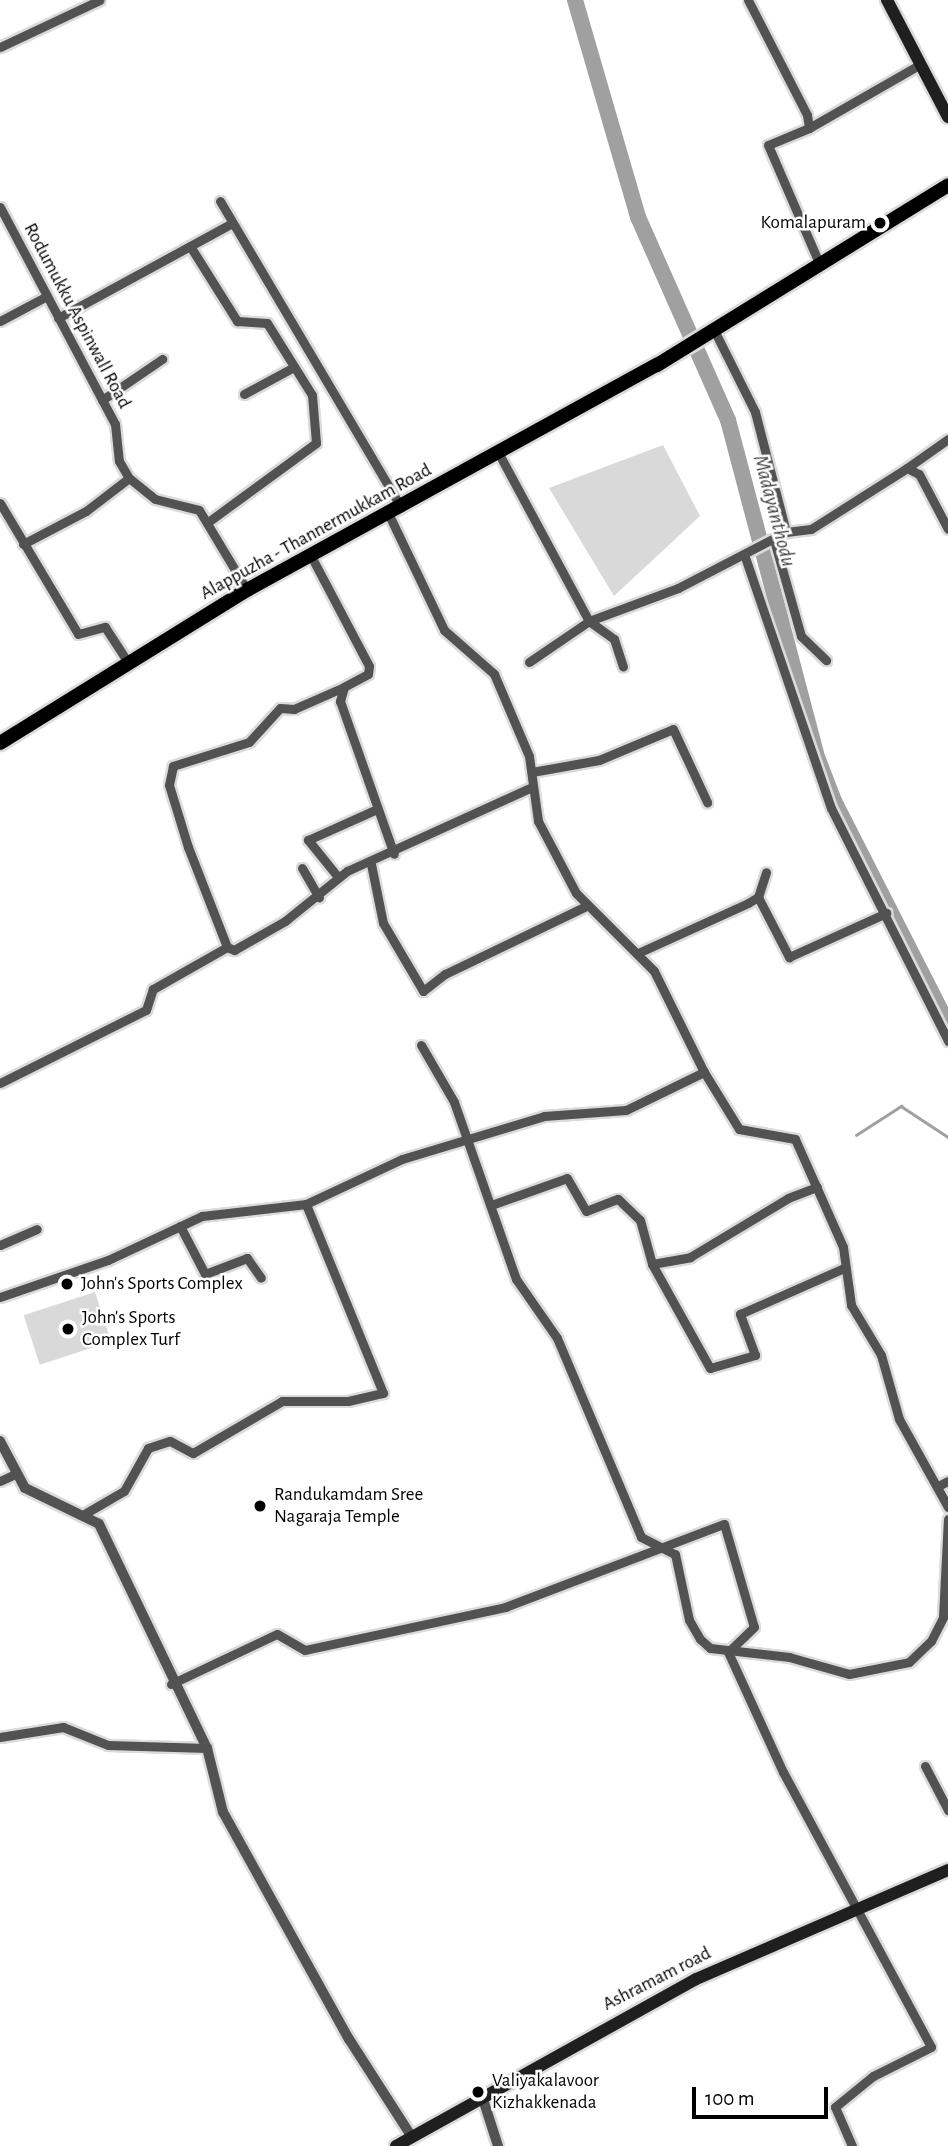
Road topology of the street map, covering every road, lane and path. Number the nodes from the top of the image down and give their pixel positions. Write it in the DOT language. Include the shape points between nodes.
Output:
graph roads {
  1 [pos="100,0"];
  2 [pos="748,0"];
  3 [pos="887,0"];
  4 [pos="0,47"];
  5 [pos="919,65"];
  6 [pos="948,117"];
  7 [pos="809,128"];
  8 [pos="948,185"];
  9 [pos="220,201"];
  10 [pos="0,207"];
  11 [pos="232,223"];
  12 [pos="190,246"];
  13 [pos="819,263"];
  14 [pos="47,296"];
  15 [pos="58,318"];
  16 [pos="0,321"];
  17 [pos="710,330"];
  18 [pos="162,359"];
  19 [pos="294,367"];
  20 [pos="244,394"];
  21 [pos="102,400"];
  22 [pos="948,439"];
  23 [pos="498,452"];
  24 [pos="907,468"];
  25 [pos="129,478"];
  26 [pos="0,503"];
  27 [pos="395,511"];
  28 [pos="208,522"];
  29 [pos="948,529"];
  30 [pos="786,532"];
  31 [pos="770,542"];
  32 [pos="23,544"];
  33 [pos="311,556"];
  34 [pos="745,557"];
  35 [pos="247,590"];
  36 [pos="589,621"];
  37 [pos="826,660"];
  38 [pos="529,662"];
  39 [pos="128,664"];
  40 [pos="623,667"];
  41 [pos="344,687"];
  42 [pos="0,743"];
  43 [pos="532,772"];
  44 [pos="530,788"];
  45 [pos="707,803"];
  46 [pos="377,810"];
  47 [pos="394,854"];
  48 [pos="371,864"];
  49 [pos="302,869"];
  50 [pos="766,872"];
  51 [pos="338,877"];
  52 [pos="319,897"];
  53 [pos="758,897"];
  54 [pos="586,906"];
  55 [pos="886,913"];
  56 [pos="227,947"];
  57 [pos="638,953"];
  58 [pos="948,1041"];
  59 [pos="421,1045"];
  60 [pos="704,1072"];
  61 [pos="0,1083"];
  62 [pos="468,1138"];
  63 [pos="817,1188"];
  64 [pos="306,1204"];
  65 [pos="494,1204"];
  66 [pos="180,1226"];
  67 [pos="37,1229"];
  68 [pos="0,1245"];
  69 [pos="652,1264"];
  70 [pos="844,1268"];
  71 [pos="261,1278"];
  72 [pos="0,1297"];
  73 [pos="0,1441"];
  74 [pos="15,1475"];
  75 [pos="0,1481"];
  76 [pos="948,1481"];
  77 [pos="938,1486"];
  78 [pos="948,1507"];
  79 [pos="86,1513"];
  80 [pos="948,1519"];
  81 [pos="651,1547"];
  82 [pos="728,1652"];
  83 [pos="171,1684"];
  84 [pos="0,1737"];
  85 [pos="206,1748"];
  86 [pos="925,1766"];
  87 [pos="948,1810"];
  88 [pos="948,1870"];
  89 [pos="855,1910"];
  90 [pos="481,2093"];
  91 [pos="410,2134"];
  92 [pos="396,2146"];
  93 [pos="498,2146"];
  94 [pos="852,2146"];
  1 -- 4 [label="street"];
  2 -- 7 [label="street"];
  3 -- 5 [label="main road"];
  5 -- 6 [label="main road"];
  5 -- 7 [label="street"];
  7 -- 13 [label="street" via="768,145"];
  8 -- 13 [label="main road"];
  9 -- 11 [label="street"];
  10 -- 14 [label="street, Rodumukku Aspinwall Road"];
  11 -- 12 [label="street"];
  11 -- 27 [label="street"];
  12 -- 15 [label="street"];
  12 -- 19 [label="street" via="237,321 267,323"];
  13 -- 17 [label="main road"];
  14 -- 15 [label="street, Rodumukku Aspinwall Road"];
  14 -- 16 [label="street"];
  15 -- 21 [label="street, Rodumukku Aspinwall Road"];
  17 -- 23 [label="main road, Alappuzha - Thannermukkam Road" via="657,365"];
  17 -- 30 [label="street" via="755,412"];
  18 -- 21 [label="street"];
  19 -- 20 [label="street"];
  19 -- 28 [label="street" via="312,395 316,443"];
  21 -- 25 [label="street, Rodumukku Aspinwall Road"];
  22 -- 24 [label="street"];
  23 -- 27 [label="main road, Alappuzha - Thannermukkam Road"];
  23 -- 36 [label="street"];
  24 -- 29 [label="street" via="919,474"];
  24 -- 30 [label="street" via="811,529"];
  25 -- 28 [label="street" via="155,499 200,510"];
  25 -- 32 [label="street" via="86,511"];
  26 -- 32 [label="street"];
  27 -- 33 [label="main road, Alappuzha - Thannermukkam Road"];
  27 -- 43 [label="street" via="444,630 494,674"];
  28 -- 35 [label="street"];
  30 -- 31 [label="street"];
  31 -- 34 [label="street"];
  31 -- 37 [label="street" via="801,636"];
  32 -- 39 [label="street" via="78,634 105,627"];
  33 -- 35 [label="main road, Alappuzha - Thannermukkam Road"];
  33 -- 41 [label="street" via="369,666 368,674"];
  34 -- 36 [label="street"];
  34 -- 55 [label="street" via="831,808"];
  35 -- 39 [label="main road, Alappuzha - Thannermukkam Road"];
  36 -- 38 [label="street"];
  36 -- 40 [label="street" via="614,639"];
  39 -- 42 [label="main road, Alappuzha - Thannermukkam Road"];
  41 -- 46 [label="street" via="340,701"];
  41 -- 56 [label="street" via="294,709 279,708 249,742 173,766 169,785"];
  43 -- 44 [label="street"];
  43 -- 45 [label="street" via="599,760 673,729"];
  44 -- 47 [label="street"];
  44 -- 54 [label="street" via="538,821"];
  46 -- 47 [label="street"];
  46 -- 51 [label="street" via="309,840"];
  47 -- 48 [label="street"];
  48 -- 51 [label="street"];
  48 -- 54 [label="street" via="383,923 423,991 445,974"];
  49 -- 52 [label="street"];
  50 -- 53 [label="street"];
  51 -- 52 [label="street"];
  52 -- 56 [label="street" via="234,950"];
  53 -- 55 [label="street" via="789,957"];
  53 -- 57 [label="street"];
  54 -- 57 [label="street"];
  55 -- 58 [label="street"];
  56 -- 61 [label="street" via="153,989 146,1010"];
  57 -- 60 [label="street" via="654,971"];
  59 -- 62 [label="street"];
  60 -- 62 [label="street" via="626,1110 544,1116"];
  60 -- 63 [label="street" via="739,1129 795,1139"];
  62 -- 64 [label="street"];
  62 -- 65 [label="street"];
  63 -- 69 [label="street" via="788,1198 690,1256"];
  63 -- 70 [label="street"];
  64 -- 66 [label="street" via="241,1206"];
  64 -- 79 [label="street" via="383,1393 348,1401 282,1401 193,1453 170,1441 148,1448 124,1491"];
  65 -- 69 [label="street" via="567,1178 586,1210 618,1199 640,1220"];
  65 -- 81 [label="street" via="516,1279 557,1338 641,1537"];
  66 -- 71 [label="street" via="205,1274 247,1258"];
  66 -- 72 [label="street" via="78,1272"];
  67 -- 68 [label="street"];
  69 -- 70 [label="street" via="710,1368 755,1355 740,1314"];
  70 -- 77 [label="street" via="851,1305 881,1355 899,1419"];
  73 -- 74 [label="street"];
  74 -- 75 [label="street"];
  74 -- 79 [label="street" via="39,1498"];
  76 -- 77 [label="street"];
  77 -- 78 [label="street"];
  79 -- 83 [label="street" via="107,1537"];
  80 -- 82 [label="street" via="943,1617 931,1642 909,1662 849,1674 789,1657"];
  81 -- 82 [label="street" via="675,1554 689,1620 710,1648"];
  81 -- 82 [label="street" via="724,1524 754,1627"];
  81 -- 83 [label="street" via="505,1607 305,1650 277,1634"];
  82 -- 89 [label="street"];
  83 -- 85 [label="street"];
  84 -- 85 [label="street" via="63,1727 108,1745"];
  85 -- 91 [label="street" via="223,1812 349,2039"];
  86 -- 87 [label="street"];
  88 -- 89 [label="main road, Ashramam road"];
  89 -- 90 [label="main road, Ashramam road" via="696,1979"];
  89 -- 94 [label="street" via="931,2047 873,2076 835,2107"];
  90 -- 91 [label="main road, Ashramam road"];
  90 -- 93 [label="street"];
  91 -- 92 [label="main road, Ashramam road"];
}
